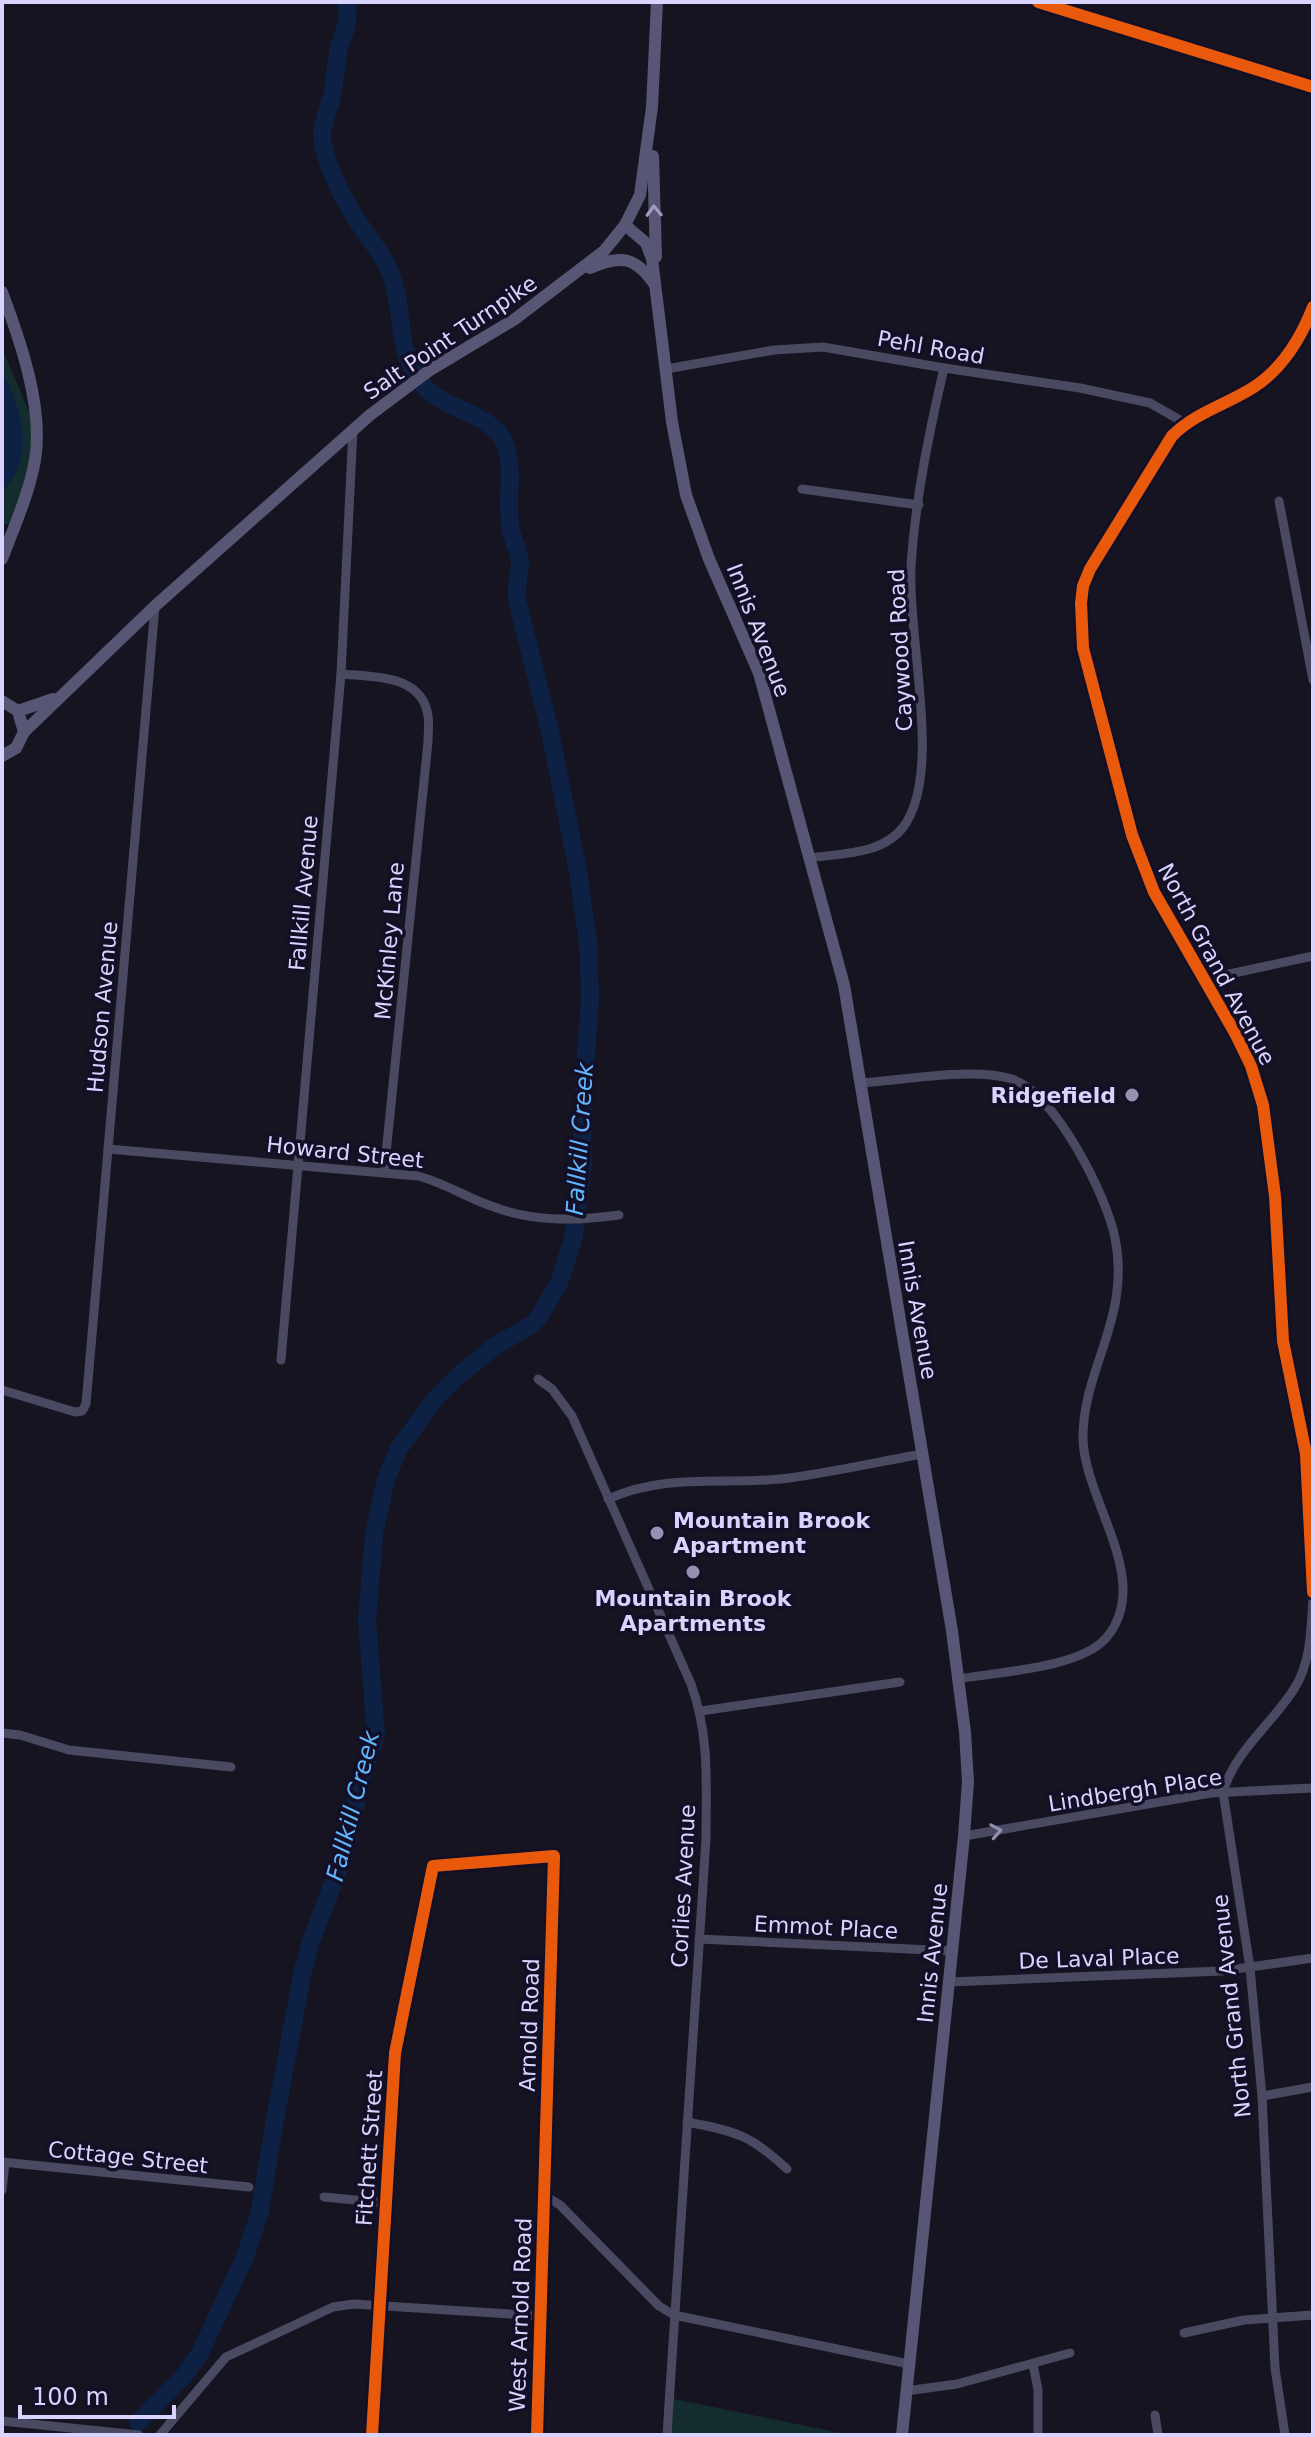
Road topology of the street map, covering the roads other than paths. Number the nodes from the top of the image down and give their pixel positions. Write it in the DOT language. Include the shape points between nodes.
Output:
graph roads {
  1 [pos="657,2"];
  2 [pos="652,107"];
  3 [pos="625,225"];
  4 [pos="576,274"];
  5 [pos="657,289"];
  6 [pos="2,292"];
  7 [pos="1313,307"];
  8 [pos="944,368"];
  9 [pos="666,369"];
  10 [pos="1185,423"];
  11 [pos="353,429"];
  12 [pos="802,489"];
  13 [pos="1279,501"];
  14 [pos="919,505"];
  15 [pos="2,559"];
  16 [pos="155,606"];
  17 [pos="341,674"];
  18 [pos="1313,680"];
  19 [pos="56,698"];
  20 [pos="2,701"];
  21 [pos="18,711"];
  22 [pos="24,732"];
  23 [pos="2,756"];
  24 [pos="809,858"];
  25 [pos="1313,956"];
  26 [pos="1206,979"];
  27 [pos="861,1083"];
  28 [pos="108,1149"];
  29 [pos="298,1164"];
  30 [pos="384,1173"];
  31 [pos="619,1215"];
  32 [pos="281,1360"];
  33 [pos="538,1379"];
  34 [pos="2,1390"];
  35 [pos="922,1454"];
  36 [pos="608,1499"];
  37 [pos="1313,1595"];
  38 [pos="1312,1623"];
  39 [pos="958,1679"];
  40 [pos="900,1682"];
  41 [pos="701,1711"];
  42 [pos="2,1733"];
  43 [pos="231,1767"];
  44 [pos="1313,1788"];
  45 [pos="1223,1792"];
  46 [pos="964,1836"];
  47 [pos="433,1866"];
  48 [pos="699,1939"];
  49 [pos="952,1951"];
  50 [pos="1313,1958"];
  51 [pos="1250,1968"];
  52 [pos="949,1982"];
  53 [pos="1313,2087"];
  54 [pos="1262,2096"];
  55 [pos="687,2122"];
  56 [pos="4,2162"];
  57 [pos="787,2169"];
  58 [pos="249,2187"];
  59 [pos="2,2190"];
  60 [pos="544,2195"];
  61 [pos="324,2197"];
  62 [pos="386,2203"];
  63 [pos="379,2306"];
  64 [pos="674,2315"];
  65 [pos="1313,2315"];
  66 [pos="540,2316"];
  67 [pos="1273,2317"];
  68 [pos="1184,2333"];
  69 [pos="1070,2353"];
  70 [pos="909,2364"];
  71 [pos="1033,2364"];
  72 [pos="906,2391"];
  73 [pos="1155,2415"];
  74 [pos="2,2421"];
  75 [pos="90,2433"];
  76 [pos="139,2435"];
  77 [pos="160,2435"];
  78 [pos="372,2435"];
  79 [pos="537,2435"];
  80 [pos="667,2435"];
  81 [pos="902,2435"];
  82 [pos="1038,2435"];
  83 [pos="1158,2435"];
  84 [pos="1285,2435"];
  1 -- 2 [label="main road, Salt Point Turnpike"];
  2 -- 3 [label="main road, Salt Point Turnpike" via="640,195"];
  5 -- 2 [label="main road, one-way"];
  3 -- 4 [label="main road, Salt Point Turnpike"];
  3 -- 5 [label="main road, Innis Avenue" via="646,243"];
  4 -- 5 [label="main road" via="622,259 636,263"];
  4 -- 11 [label="main road, Salt Point Turnpike" via="515,319 430,370"];
  5 -- 9 [label="main road, Innis Avenue"];
  6 -- 15 [label="main road" via="28,379 37,436 27,490"];
  7 -- 10 [label="street, North Grand Avenue" via="1276,369 1255,387"];
  8 -- 9 [label="street, Pehl Road" via="823,347"];
  8 -- 10 [label="street, Pehl Road" via="1150,403"];
  8 -- 14 [label="street, Caywood Road"];
  9 -- 24 [label="main road, Innis Avenue" via="686,495 759,673"];
  10 -- 26 [label="street, North Grand Avenue" via="1156,459 1090,569 1081,612 1092,689 1132,835 1154,892"];
  11 -- 16 [label="main road, Salt Point Turnpike"];
  11 -- 17 [label="street, Fallkill Avenue"];
  12 -- 14 [label="street"];
  13 -- 18 [label="street"];
  14 -- 24 [label="street, Caywood Road" via="910,607 923,744 917,801 904,826 880,847"];
  16 -- 19 [label="main road, Salt Point Turnpike"];
  16 -- 28 [label="street, Hudson Avenue"];
  17 -- 29 [label="street, Fallkill Avenue"];
  17 -- 30 [label="street, McKinley Lane" via="405,683 428,712"];
  19 -- 21 [label="main road, Salt Point Turnpike"];
  19 -- 22 [label="main road, Salt Point Turnpike"];
  20 -- 21 [label="main road"];
  21 -- 22 [label="main road"];
  22 -- 23 [label="main road, Salt Point Turnpike" via="16,748"];
  24 -- 27 [label="main road, Innis Avenue" via="844,985"];
  25 -- 26 [label="street"];
  26 -- 37 [label="street, North Grand Avenue" via="1251,1066 1270,1140 1283,1341 1306,1454"];
  27 -- 35 [label="main road, Innis Avenue"];
  27 -- 39 [label="street" via="975,1075 1016,1080 1030,1088 1086,1165 1115,1237 1116,1299 1087,1394 1083,1441 1091,1484 1124,1575 1119,1613 1108,1636 1085,1655"];
  28 -- 29 [label="street, Howard Street"];
  28 -- 34 [label="street, Hudson Avenue" via="86,1404 75,1412"];
  29 -- 30 [label="street, Howard Street"];
  29 -- 32 [label="street, Fallkill Avenue"];
  30 -- 31 [label="street, Howard Street" via="440,1182 522,1216 585,1220"];
  33 -- 36 [label="street, Corlies Avenue" via="563,1401"];
  35 -- 36 [label="street" via="789,1478 658,1482"];
  35 -- 39 [label="main road, Innis Avenue"];
  36 -- 41 [label="street, Corlies Avenue"];
  37 -- 38 [label="street, North Grand Avenue"];
  38 -- 45 [label="street, North Grand Avenue" via="1309,1651 1295,1687 1238,1759"];
  39 -- 46 [label="main road, Innis Avenue" via="968,1782"];
  40 -- 41 [label="street"];
  41 -- 48 [label="street, Corlies Avenue" via="706,1811"];
  42 -- 43 [label="street" via="69,1750"];
  44 -- 45 [label="street, Lindbergh Place"];
  46 -- 45 [label="street, Lindbergh Place, one-way"];
  45 -- 51 [label="street, North Grand Avenue"];
  46 -- 49 [label="main road, Innis Avenue"];
  47 -- 60 [label="street, Arnold Road" via="554,1856"];
  47 -- 62 [label="street, Fitchett Street" via="397,2036"];
  48 -- 49 [label="street, Emmot Place"];
  48 -- 55 [label="street, Corlies Avenue"];
  49 -- 52 [label="main road, Innis Avenue"];
  50 -- 51 [label="street, De Laval Place"];
  51 -- 52 [label="street, De Laval Place"];
  51 -- 54 [label="street, North Grand Avenue"];
  52 -- 70 [label="main road, Innis Avenue"];
  53 -- 54 [label="street"];
  54 -- 67 [label="street, North Grand Avenue"];
  55 -- 57 [label="street" via="751,2139"];
  55 -- 64 [label="street, Corlies Avenue"];
  56 -- 58 [label="street, Cottage Street"];
  56 -- 59 [label="street"];
  60 -- 64 [label="street"];
  60 -- 66 [label="street, West Arnold Road"];
  61 -- 62 [label="street"];
  62 -- 63 [label="street, Fitchett Street"];
  63 -- 66 [label="street"];
  63 -- 77 [label="street" via="333,2307 234,2351"];
  63 -- 78 [label="street, Fitchett Street"];
  64 -- 70 [label="street"];
  64 -- 80 [label="street, Corlies Avenue"];
  65 -- 67 [label="street"];
  66 -- 79 [label="street, West Arnold Road"];
  67 -- 68 [label="street"];
  67 -- 84 [label="street, North Grand Avenue"];
  69 -- 71 [label="street"];
  70 -- 72 [label="main road, Innis Avenue"];
  71 -- 72 [label="street"];
  71 -- 82 [label="street"];
  72 -- 81 [label="main road, Innis Avenue"];
  73 -- 83 [label="street"];
  74 -- 75 [label="street"];
  75 -- 76 [label="street"];
}
